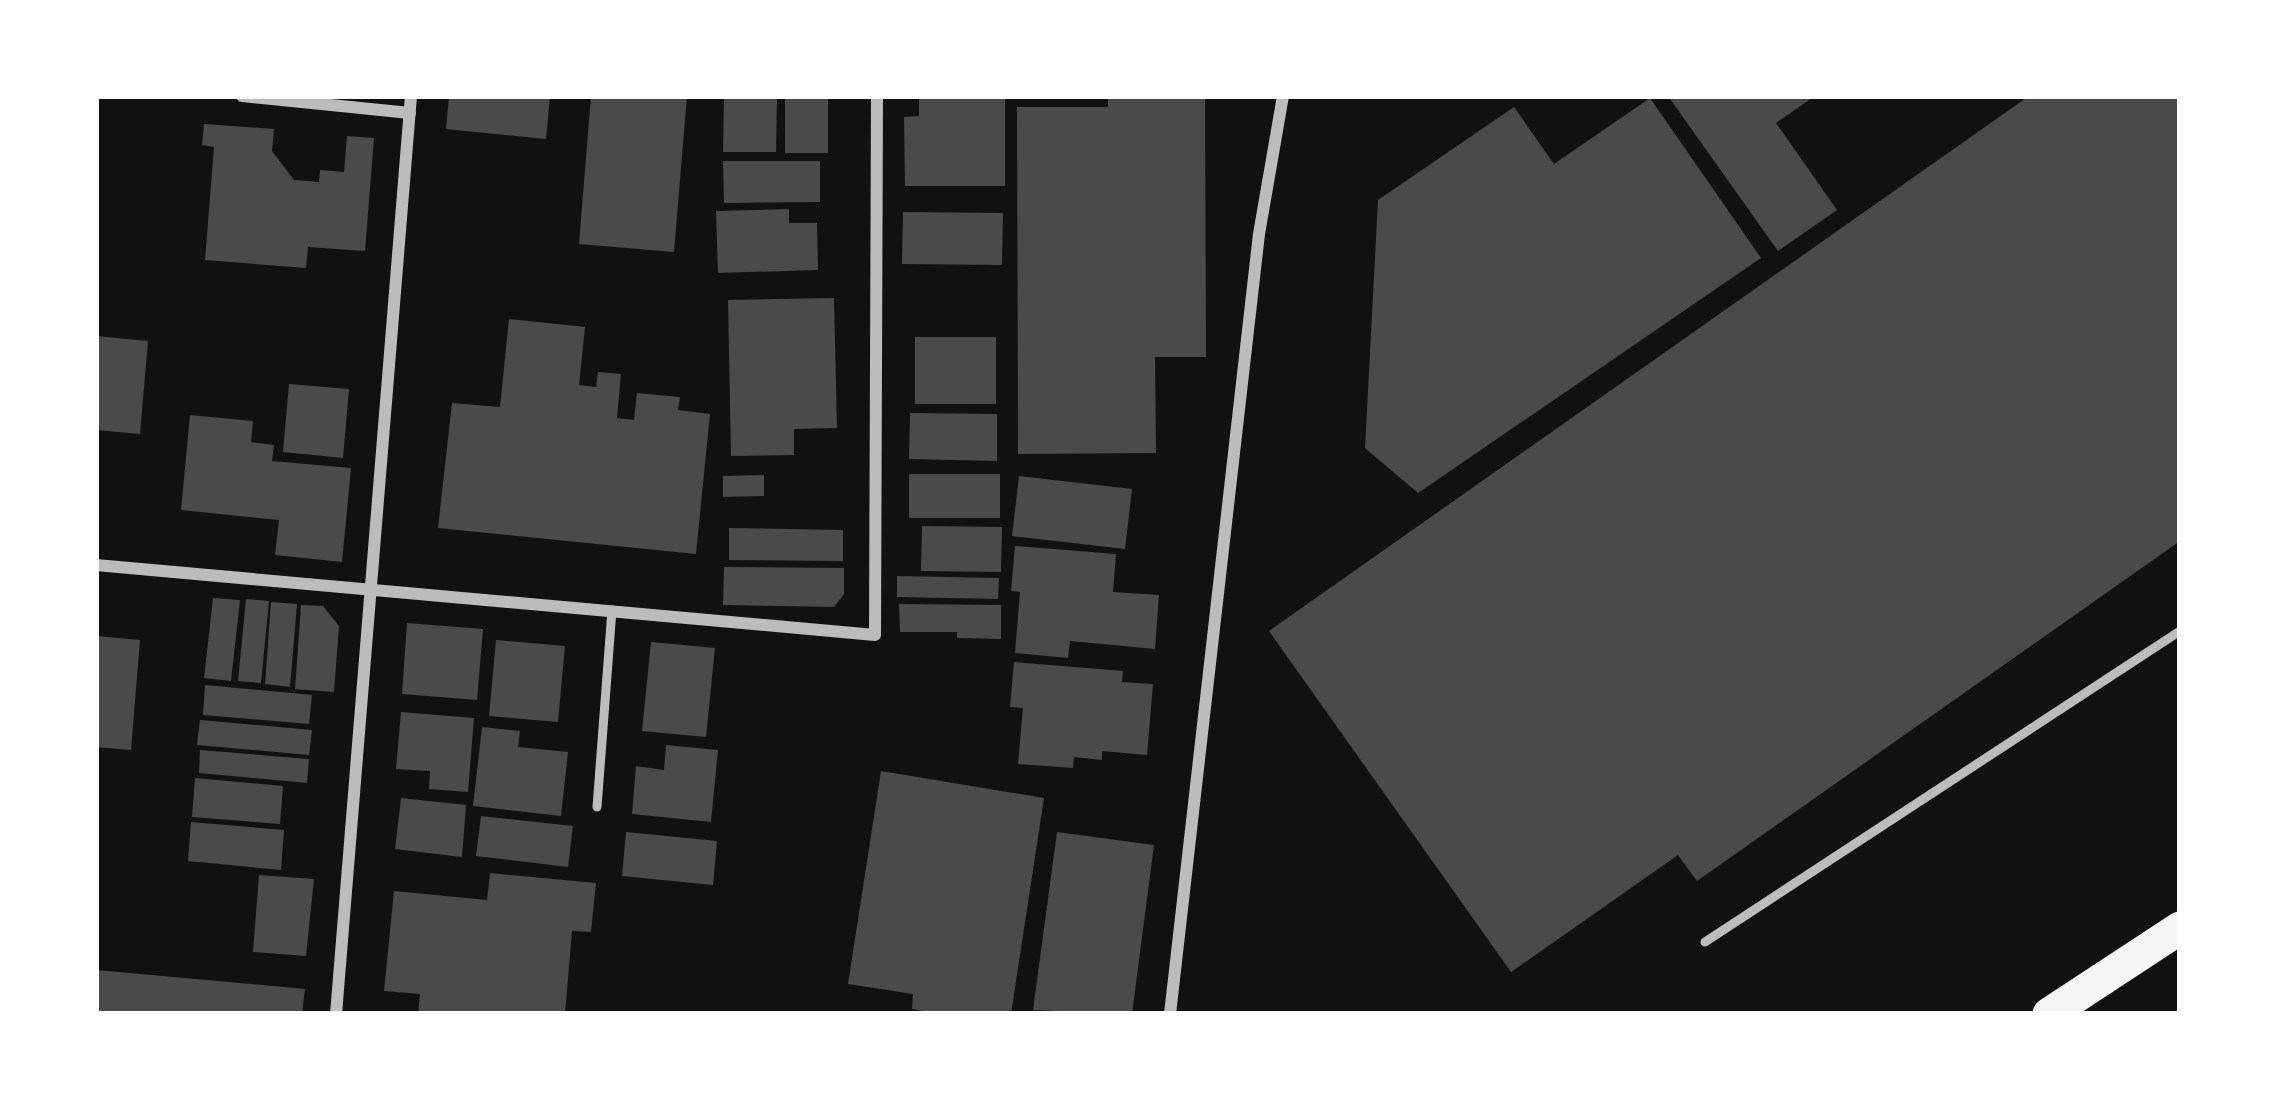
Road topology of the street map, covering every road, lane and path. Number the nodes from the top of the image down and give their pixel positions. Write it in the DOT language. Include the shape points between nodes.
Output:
graph roads {
  1 [pos="242,96"];
  2 [pos="411,96"];
  3 [pos="877,96"];
  4 [pos="1283,96"];
  5 [pos="410,113"];
  6 [pos="96,565"];
  7 [pos="371,587"];
  8 [pos="611,610"];
  9 [pos="2180,631"];
  10 [pos="597,807"];
  11 [pos="2180,928"];
  12 [pos="1705,942"];
  13 [pos="336,1014"];
  14 [pos="1170,1014"];
  15 [pos="2049,1014"];
  1 -- 5 [label="street"];
  2 -- 5 [label="street"];
  3 -- 8 [label="street" via="875,635"];
  4 -- 14 [label="street" via="1259,234"];
  5 -- 7 [label="street"];
  6 -- 7 [label="street"];
  7 -- 8 [label="street"];
  7 -- 13 [label="street"];
  8 -- 10 [label="lane"];
  9 -- 12 [label="lane"];
  11 -- 15 [label="highway"];
}
